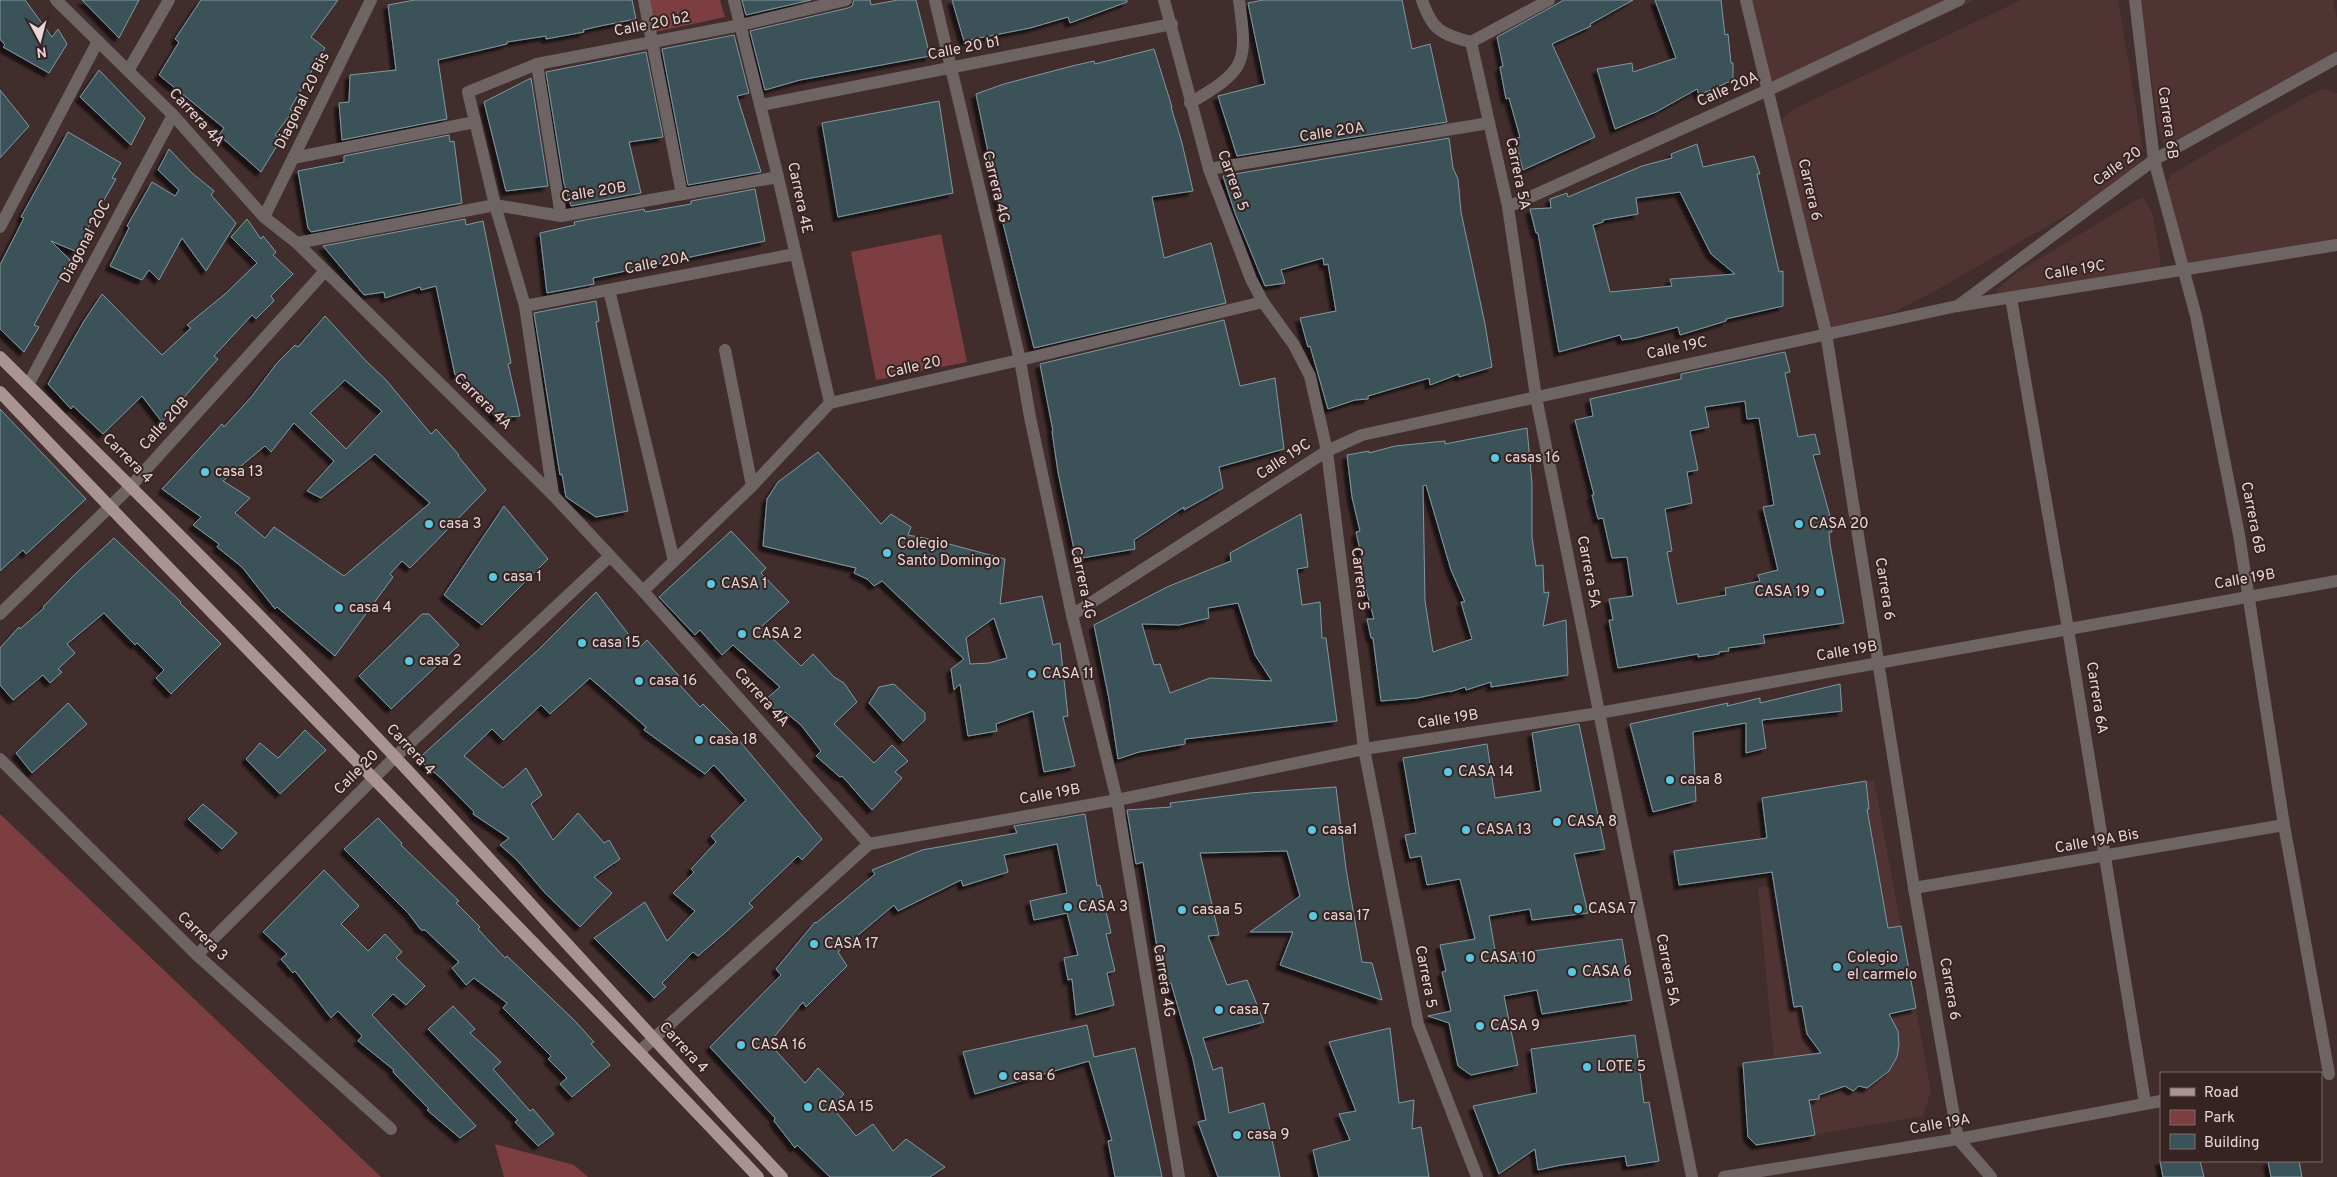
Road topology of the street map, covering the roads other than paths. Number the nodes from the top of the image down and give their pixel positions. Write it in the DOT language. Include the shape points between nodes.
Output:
graph roads {
  1 [pos="56,0"];
  2 [pos="169,0"];
  3 [pos="371,0"];
  4 [pos="644,0"];
  5 [pos="734,0"];
  6 [pos="846,0"];
  7 [pos="935,0"];
  8 [pos="1164,0"];
  9 [pos="1239,0"];
  10 [pos="1422,0"];
  11 [pos="1549,0"];
  12 [pos="1746,0"];
  13 [pos="1959,0"];
  14 [pos="2135,0"];
  15 [pos="1172,24"];
  16 [pos="741,25"];
  17 [pos="98,41"];
  18 [pos="652,41"];
  19 [pos="1471,42"];
  20 [pos="2337,58"];
  21 [pos="537,64"];
  22 [pos="950,69"];
  23 [pos="128,71"];
  24 [pos="1768,90"];
  25 [pos="1190,103"];
  26 [pos="761,105"];
  27 [pos="173,115"];
  28 [pos="475,122"];
  29 [pos="1489,123"];
  30 [pos="293,158"];
  31 [pos="2154,160"];
  32 [pos="1209,169"];
  33 [pos="778,177"];
  34 [pos="682,194"];
  35 [pos="495,205"];
  36 [pos="1508,207"];
  37 [pos="561,216"];
  38 [pos="264,217"];
  39 [pos="0,228"];
  40 [pos="297,243"];
  41 [pos="2337,246"];
  42 [pos="795,254"];
  43 [pos="2184,270"];
  44 [pos="325,271"];
  45 [pos="609,290"];
  46 [pos="2011,298"];
  47 [pos="1263,302"];
  48 [pos="525,306"];
  49 [pos="1958,306"];
  50 [pos="1826,334"];
  51 [pos="725,350"];
  52 [pos="0,357"];
  53 [pos="1020,360"];
  54 [pos="28,385"];
  55 [pos="0,392"];
  56 [pos="1536,397"];
  57 [pos="830,403"];
  58 [pos="1327,451"];
  59 [pos="131,486"];
  60 [pos="752,486"];
  61 [pos="553,495"];
  62 [pos="109,507"];
  63 [pos="610,556"];
  64 [pos="674,561"];
  65 [pos="2337,580"];
  66 [pos="643,591"];
  67 [pos="2250,596"];
  68 [pos="0,614"];
  69 [pos="1072,615"];
  70 [pos="2068,629"];
  71 [pos="1879,663"];
  72 [pos="1599,713"];
  73 [pos="1364,749"];
  74 [pos="395,757"];
  75 [pos="0,759"];
  76 [pos="375,778"];
  77 [pos="1117,800"];
  78 [pos="2284,825"];
  79 [pos="869,844"];
  80 [pos="2105,857"];
  81 [pos="1914,888"];
  82 [pos="197,955"];
  83 [pos="652,1038"];
  84 [pos="640,1051"];
  85 [pos="2329,1074"];
  86 [pos="2160,1101"];
  87 [pos="2145,1104"];
  88 [pos="391,1129"];
  89 [pos="1958,1139"];
  90 [pos="758,1177"];
  91 [pos="782,1177"];
  92 [pos="1179,1177"];
  93 [pos="1477,1177"];
  94 [pos="1692,1177"];
  95 [pos="1724,1177"];
  96 [pos="1991,1177"];
  1 -- 17 [label="street, Carrera 4A"];
  2 -- 23 [label="street"];
  3 -- 30 [label="street, Diagonal 20 Bis"];
  4 -- 18 [label="street"];
  5 -- 16 [label="street, Carrera 4E"];
  6 -- 16 [label="street, Calle 20 b2"];
  7 -- 22 [label="street, Carrera 4G"];
  8 -- 15 [label="street, Carrera 5"];
  9 -- 25 [label="street" via="1244,34 1240,65 1223,83"];
  10 -- 19 [label="street" via="1436,28 1448,36"];
  11 -- 19 [label="street"];
  12 -- 24 [label="street, Carrera 6"];
  13 -- 24 [label="street, Calle 20A"];
  14 -- 31 [label="street, Carrera 6B"];
  15 -- 22 [label="street, Calle 20 b1"];
  15 -- 25 [label="street, Carrera 5"];
  16 -- 18 [label="street, Calle 20 b2"];
  16 -- 26 [label="street, Carrera 4E"];
  17 -- 23 [label="street, Carrera 4A"];
  17 -- 39 [label="street"];
  18 -- 21 [label="street, Calle 20 b2"];
  18 -- 34 [label="street"];
  19 -- 29 [label="street, Carrera 5A"];
  20 -- 31 [label="street, Calle 20"];
  21 -- 28 [label="street, Calle 20 b2" via="468,92"];
  21 -- 37 [label="street"];
  22 -- 26 [label="street, Calle 20 b1"];
  22 -- 53 [label="street, Carrera 4G"];
  23 -- 27 [label="street, Carrera 4A"];
  24 -- 36 [label="street, Calle 20A"];
  24 -- 50 [label="street, Carrera 6"];
  25 -- 32 [label="street, Carrera 5"];
  26 -- 33 [label="street, Carrera 4E"];
  27 -- 38 [label="street, Carrera 4A"];
  27 -- 54 [label="street, Diagonal 20C"];
  28 -- 30 [label="street"];
  28 -- 35 [label="street"];
  29 -- 32 [label="street, Calle 20A"];
  29 -- 36 [label="street, Carrera 5A"];
  30 -- 38 [label="street, Diagonal 20 Bis"];
  31 -- 43 [label="street, Carrera 6B"];
  31 -- 49 [label="street, Calle 20"];
  32 -- 47 [label="street, Carrera 5"];
  33 -- 34 [label="street, Calle 20B"];
  33 -- 42 [label="street, Carrera 4E"];
  34 -- 37 [label="street, Calle 20B"];
  35 -- 37 [label="street, Calle 20B"];
  35 -- 40 [label="street, Calle 20B"];
  35 -- 48 [label="street"];
  36 -- 56 [label="street, Carrera 5A"];
  38 -- 40 [label="street, Carrera 4A"];
  40 -- 44 [label="street, Carrera 4A"];
  41 -- 43 [label="street, Calle 19C"];
  42 -- 45 [label="street, Calle 20A"];
  42 -- 57 [label="street, Carrera 4E"];
  43 -- 46 [label="street, Calle 19C"];
  43 -- 67 [label="street, Carrera 6B"];
  44 -- 59 [label="street, Calle 20B"];
  44 -- 61 [label="street, Carrera 4A"];
  45 -- 48 [label="street, Calle 20A"];
  45 -- 64 [label="street"];
  46 -- 49 [label="street, Calle 19C"];
  46 -- 70 [label="street, Carrera 6A"];
  47 -- 53 [label="street, Calle 20"];
  47 -- 58 [label="street, Carrera 5" via="1294,345 1310,376"];
  48 -- 61 [label="street"];
  49 -- 50 [label="street, Calle 19C"];
  50 -- 56 [label="street, Calle 19C"];
  50 -- 71 [label="street, Carrera 6"];
  51 -- 60 [label="street"];
  52 -- 54 [label="main road, Carrera 4"];
  53 -- 57 [label="street, Calle 20"];
  53 -- 69 [label="street, Carrera 4G"];
  54 -- 59 [label="main road, Carrera 4"];
  55 -- 62 [label="main road"];
  56 -- 58 [label="street, Calle 19C" via="1362,435"];
  56 -- 72 [label="street, Carrera 5A"];
  57 -- 60 [label="street"];
  58 -- 69 [label="street, Calle 19C"];
  58 -- 73 [label="street, Carrera 5"];
  59 -- 62 [label="street, Calle 20B"];
  59 -- 74 [label="main road, Carrera 4"];
  60 -- 64 [label="street"];
  61 -- 63 [label="street, Carrera 4A"];
  62 -- 68 [label="street, Calle 20B"];
  62 -- 76 [label="main road"];
  63 -- 66 [label="street, Carrera 4A"];
  63 -- 74 [label="street, Calle 20"];
  64 -- 66 [label="street"];
  65 -- 67 [label="street, Calle 19B"];
  66 -- 79 [label="street, Carrera 4A"];
  67 -- 70 [label="street, Calle 19B"];
  67 -- 78 [label="street, Carrera 6B"];
  69 -- 77 [label="street, Carrera 4G"];
  70 -- 71 [label="street, Calle 19B"];
  70 -- 80 [label="street, Carrera 6A"];
  71 -- 72 [label="street, Calle 19B"];
  71 -- 81 [label="street, Carrera 6"];
  72 -- 73 [label="street, Calle 19B"];
  72 -- 94 [label="street, Carrera 5A"];
  73 -- 77 [label="street, Calle 19B"];
  73 -- 93 [label="street, Carrera 5" via="1418,1024"];
  74 -- 76 [label="street, Calle 20"];
  74 -- 83 [label="main road, Carrera 4"];
  75 -- 82 [label="street, Carrera 3"];
  76 -- 82 [label="street, Calle 20"];
  76 -- 84 [label="main road"];
  77 -- 79 [label="street, Calle 19B"];
  77 -- 92 [label="street, Carrera 4G"];
  78 -- 80 [label="street, Calle 19A Bis"];
  78 -- 85 [label="street, Carrera 6B"];
  79 -- 83 [label="street"];
  80 -- 81 [label="street, Calle 19A Bis"];
  80 -- 87 [label="street, Carrera 6A"];
  81 -- 89 [label="street, Carrera 6"];
  82 -- 88 [label="street, Carrera 3"];
  83 -- 84 [label="street"];
  83 -- 91 [label="main road, Carrera 4"];
  84 -- 90 [label="main road"];
  86 -- 87 [label="street, Calle 19A"];
  87 -- 89 [label="street, Calle 19A"];
  89 -- 95 [label="street, Calle 19A"];
  89 -- 96 [label="street"];
}
